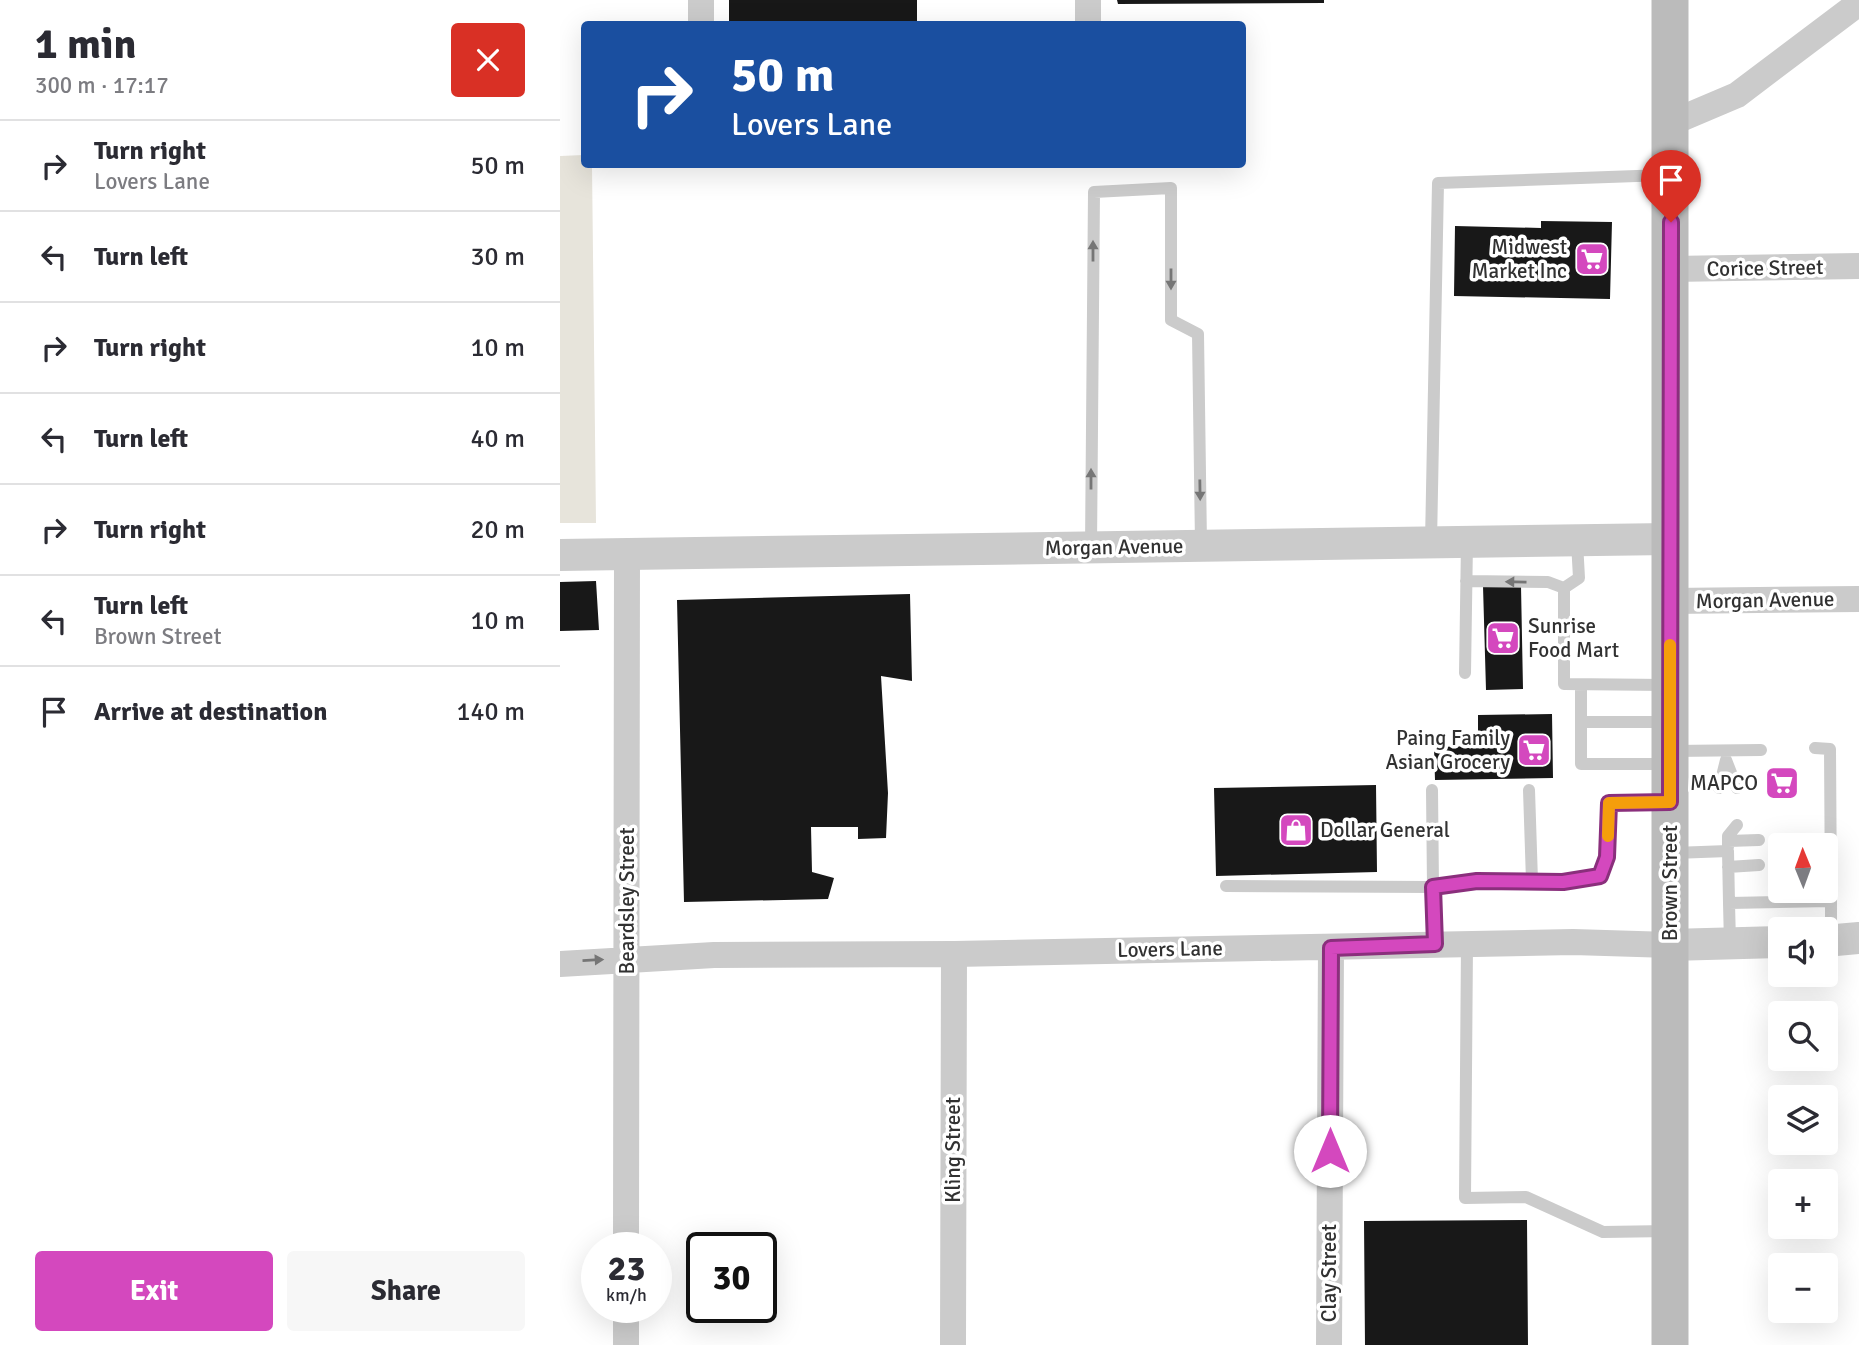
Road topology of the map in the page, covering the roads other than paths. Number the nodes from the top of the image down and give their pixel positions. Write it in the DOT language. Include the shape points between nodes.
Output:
graph roads {
  1 [pos="701,0"];
  2 [pos="1088,0"];
  3 [pos="1670,0"];
  4 [pos="1859,3"];
  5 [pos="701,21"];
  6 [pos="1088,21"];
  7 [pos="1671,123"];
  8 [pos="1670,175"];
  9 [pos="1859,266"];
  10 [pos="1671,270"];
  11 [pos="1669,539"];
  12 [pos="1577,540"];
  13 [pos="1432,542"];
  14 [pos="1467,542"];
  15 [pos="1201,546"];
  16 [pos="1091,547"];
  17 [pos="627,554"];
  18 [pos="560,555"];
  19 [pos="1466,581"];
  20 [pos="1564,588"];
  21 [pos="1859,599"];
  22 [pos="1671,601"];
  23 [pos="1465,673"];
  24 [pos="1581,685"];
  25 [pos="1670,685"];
  26 [pos="1581,722"];
  27 [pos="1670,746"];
  28 [pos="1815,748"];
  29 [pos="1761,750"];
  30 [pos="1726,755"];
  31 [pos="1718,788"];
  32 [pos="1737,788"];
  33 [pos="1432,790"];
  34 [pos="1529,790"];
  35 [pos="1670,802"];
  36 [pos="1720,825"];
  37 [pos="1737,825"];
  38 [pos="1831,833"];
  39 [pos="1759,841"];
  40 [pos="1728,843"];
  41 [pos="1670,853"];
  42 [pos="1759,865"];
  43 [pos="1728,867"];
  44 [pos="1532,881"];
  45 [pos="1226,886"];
  46 [pos="1433,887"];
  47 [pos="1768,902"];
  48 [pos="1729,903"];
  49 [pos="1768,942"];
  50 [pos="1730,943"];
  51 [pos="1435,944"];
  52 [pos="1467,944"];
  53 [pos="1670,945"];
  54 [pos="1331,948"];
  55 [pos="954,954"];
  56 [pos="627,958"];
  57 [pos="560,964"];
  58 [pos="1671,1231"];
  59 [pos="626,1232"];
  60 [pos="626,1323"];
  61 [pos="626,1345"];
  62 [pos="953,1345"];
  63 [pos="1329,1345"];
  64 [pos="1670,1345"];
  1 -- 5 [label="street"];
  2 -- 6 [label="street"];
  3 -- 7 [label="main road, Brown Street"];
  4 -- 7 [label="street" via="1737,95"];
  7 -- 8 [label="main road, Brown Street"];
  8 -- 10 [label="main road, Brown Street"];
  8 -- 13 [label="lane" via="1438,183"];
  9 -- 10 [label="street, Corice Street"];
  10 -- 11 [label="main road, Brown Street"];
  11 -- 12 [label="street, Morgan Avenue"];
  11 -- 22 [label="main road, Brown Street"];
  12 -- 14 [label="street, Morgan Avenue"];
  12 -- 20 [label="lane" via="1578,578"];
  13 -- 14 [label="street, Morgan Avenue"];
  13 -- 15 [label="street, Morgan Avenue"];
  14 -- 19 [label="lane"];
  15 -- 16 [label="street, Morgan Avenue"];
  16 -- 15 [label="lane, one-way" via="1094,192 1171,188 1171,320 1198,334"];
  16 -- 17 [label="street, Morgan Avenue"];
  17 -- 18 [label="street, Morgan Avenue"];
  17 -- 56 [label="street, Beardsley Street"];
  20 -- 19 [label="lane, one-way" via="1548,582"];
  19 -- 23 [label="lane"];
  20 -- 24 [label="lane" via="1564,684"];
  21 -- 22 [label="street, Morgan Avenue"];
  22 -- 25 [label="main road, Brown Street"];
  24 -- 25 [label="lane"];
  24 -- 26 [label="lane"];
  25 -- 27 [label="main road, Brown Street"];
  26 -- 27 [label="lane"];
  26 -- 27 [label="lane" via="1581,764"];
  27 -- 30 [label="lane"];
  27 -- 35 [label="main road, Brown Street"];
  28 -- 38 [label="lane" via="1830,749"];
  29 -- 30 [label="lane"];
  30 -- 31 [label="lane"];
  30 -- 32 [label="lane"];
  33 -- 46 [label="lane"];
  34 -- 44 [label="lane"];
  35 -- 41 [label="main road, Brown Street"];
  35 -- 44 [label="lane" via="1609,803 1607,857 1600,876"];
  36 -- 40 [label="lane"];
  37 -- 40 [label="lane"];
  39 -- 40 [label="lane"];
  40 -- 41 [label="lane"];
  40 -- 43 [label="lane"];
  41 -- 53 [label="main road, Brown Street"];
  42 -- 43 [label="lane"];
  43 -- 48 [label="lane"];
  44 -- 46 [label="lane"];
  45 -- 46 [label="lane"];
  46 -- 51 [label="lane"];
  47 -- 48 [label="lane"];
  48 -- 50 [label="lane"];
  49 -- 50 [label="street, Lovers Lane"];
  50 -- 53 [label="street, Lovers Lane"];
  51 -- 52 [label="street, Lovers Lane"];
  51 -- 54 [label="street, Lovers Lane"];
  52 -- 53 [label="street, Lovers Lane"];
  52 -- 58 [label="lane" via="1465,1198 1526,1196 1603,1233"];
  53 -- 58 [label="main road, Brown Street"];
  54 -- 55 [label="street, Lovers Lane"];
  54 -- 63 [label="street, Clay Street"];
  55 -- 56 [label="street, Lovers Lane"];
  55 -- 62 [label="street, Kling Street"];
  57 -- 56 [label="street, Lovers Lane, one-way"];
  56 -- 59 [label="street, Beardsley Street"];
  58 -- 64 [label="main road, Brown Street"];
  60 -- 61 [label="street"];
}
